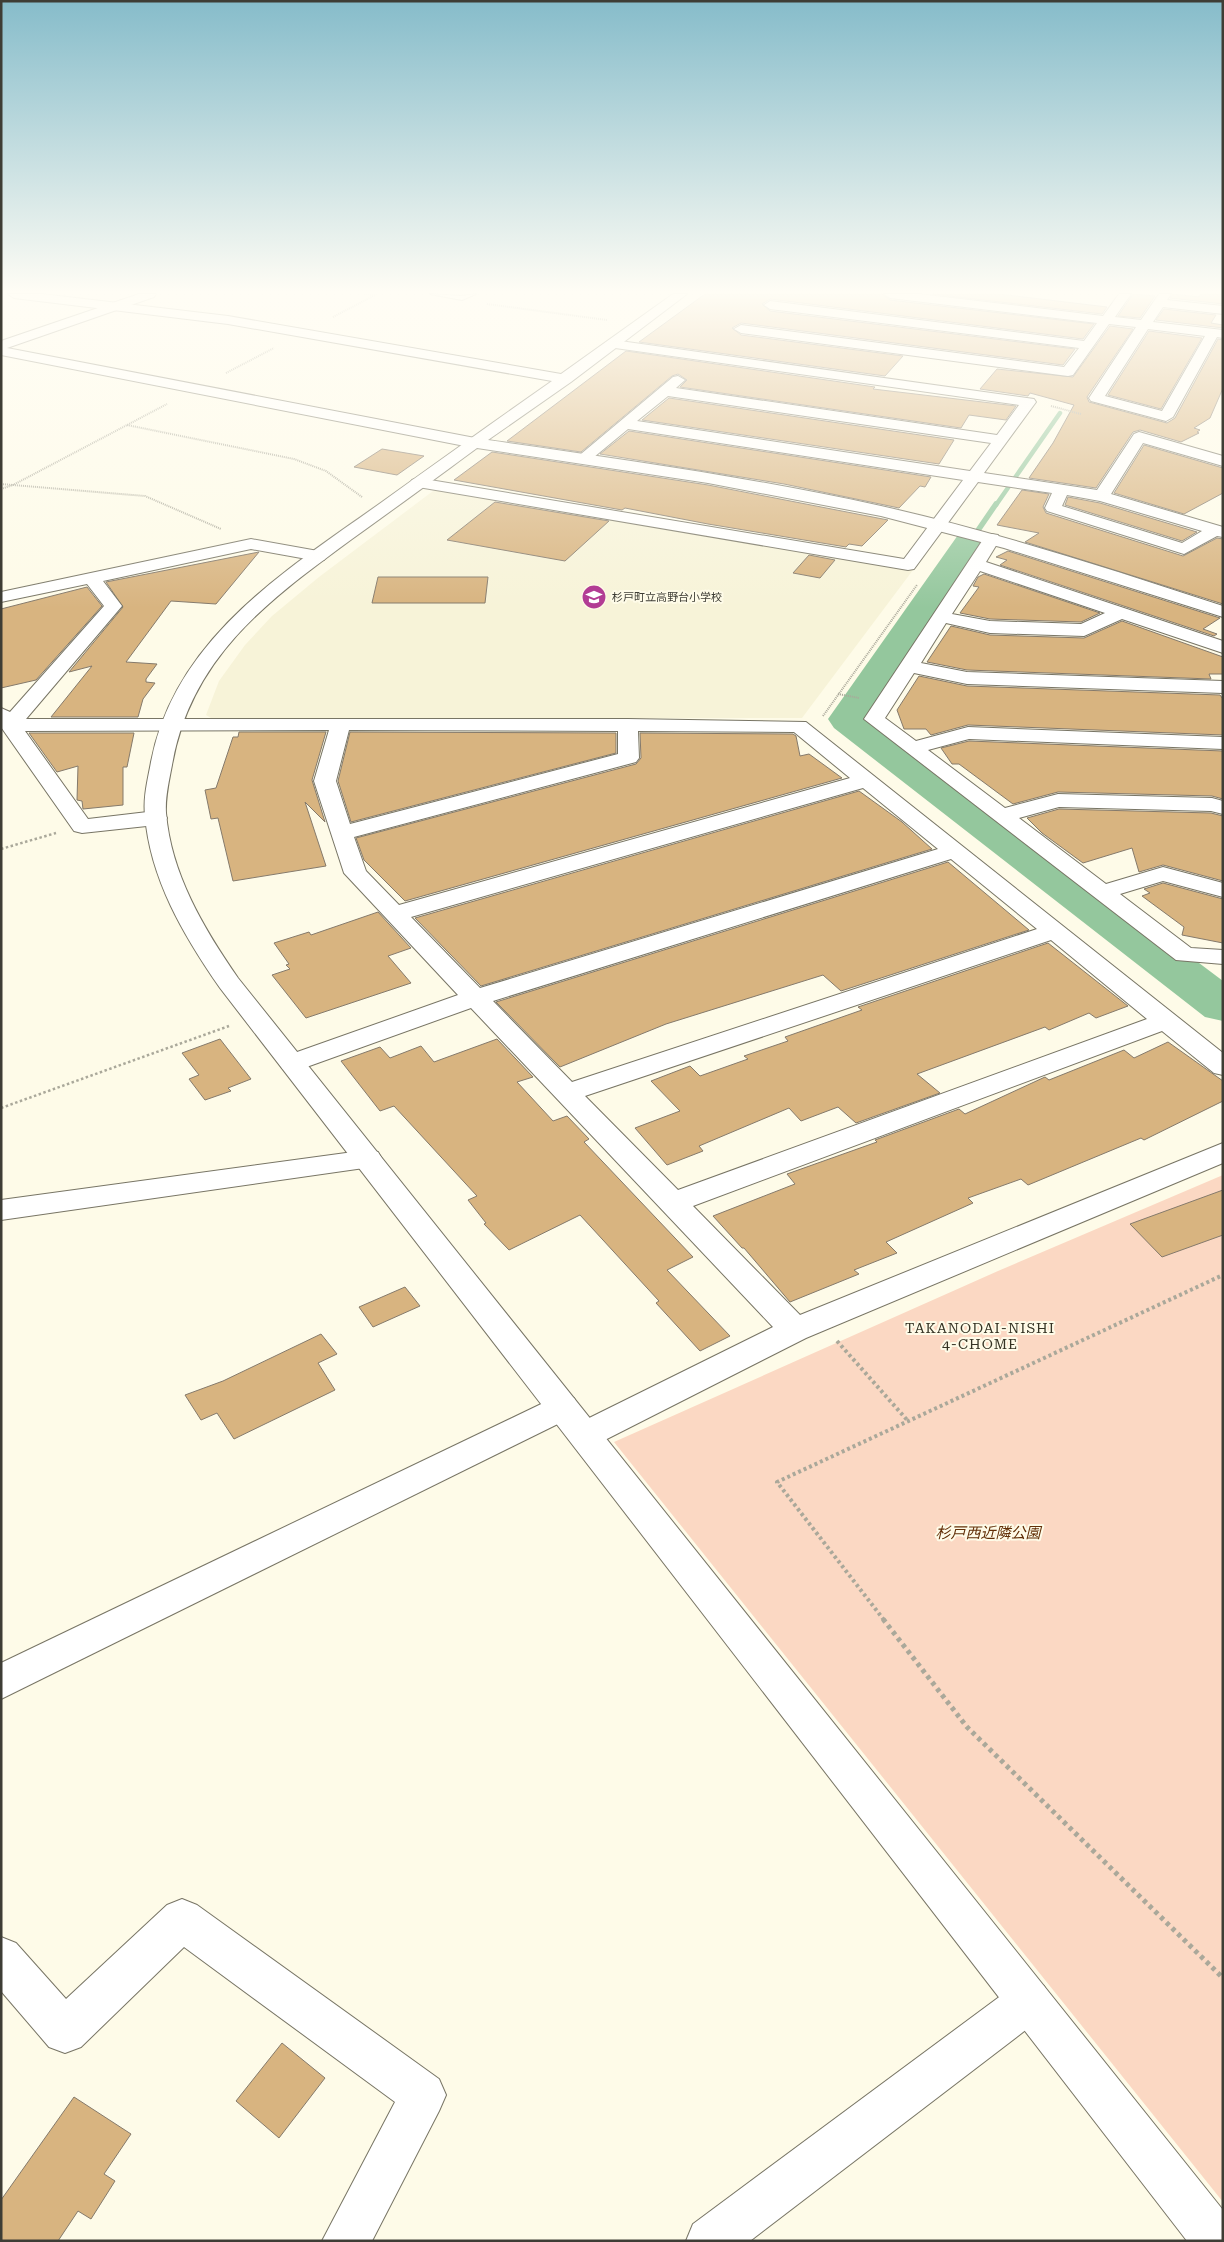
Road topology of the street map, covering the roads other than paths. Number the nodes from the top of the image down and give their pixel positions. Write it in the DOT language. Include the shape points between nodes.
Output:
graph roads {
  1 [pos="240,399"];
  2 [pos="538,399"];
  3 [pos="656,399"];
  4 [pos="717,399"];
  5 [pos="1005,399"];
  6 [pos="1098,399"];
  7 [pos="1178,399"];
  8 [pos="626,424"];
  9 [pos="1000,440"];
  10 [pos="475,443"];
  11 [pos="583,459"];
  12 [pos="1223,461"];
  13 [pos="974,477"];
  14 [pos="418,483"];
  15 [pos="1060,490"];
  16 [pos="1102,496"];
  17 [pos="938,525"];
  18 [pos="1219,531"];
  19 [pos="992,539"];
  20 [pos="318,556"];
  21 [pos="975,564"];
  22 [pos="92,578"];
  23 [pos="1,597"];
  24 [pos="1223,612"];
  25 [pos="1120,613"];
  26 [pos="941,617"];
  27 [pos="1223,647"];
  28 [pos="909,666"];
  29 [pos="1223,687"];
  30 [pos="6,720"];
  31 [pos="170,724"];
  32 [pos="341,724"];
  33 [pos="628,725"];
  34 [pos="1223,743"];
  35 [pos="913,748"];
  36 [pos="866,780"];
  37 [pos="1223,808"];
  38 [pos="1002,816"];
  39 [pos="156,818"];
  40 [pos="342,833"];
  41 [pos="955,851"];
  42 [pos="1223,890"];
  43 [pos="1102,892"];
  44 [pos="394,914"];
  45 [pos="1054,931"];
  46 [pos="1223,956"];
  47 [pos="475,998"];
  48 [pos="1165,1020"];
  49 [pos="292,1063"];
  50 [pos="1223,1067"];
  51 [pos="566,1093"];
  52 [pos="1223,1152"];
  53 [pos="368,1159"];
  54 [pos="673,1203"];
  55 [pos="1,1210"];
  56 [pos="807,1325"];
  57 [pos="562,1407"];
  58 [pos="585,1435"];
  59 [pos="1,1682"];
  60 [pos="1,1958"];
  61 [pos="1029,2001"];
  62 [pos="346,2241"];
  63 [pos="710,2241"];
  64 [pos="1217,2241"];
  1 -- 10 [label="street"];
  2 -- 10 [label="street"];
  3 -- 8 [label="street"];
  4 -- 9 [label="street"];
  5 -- 9 [label="street" via="1029,402"];
  6 -- 7 [label="street" via="1166,417"];
  8 -- 11 [label="street"];
  8 -- 13 [label="street"];
  9 -- 13 [label="street"];
  10 -- 11 [label="street"];
  10 -- 14 [label="street"];
  11 -- 17 [label="street" via="829,500"];
  12 -- 16 [label="street" via="1139,437"];
  13 -- 15 [label="street"];
  13 -- 17 [label="street"];
  14 -- 17 [label="street" via="908,565"];
  14 -- 20 [label="street"];
  15 -- 16 [label="street"];
  15 -- 18 [label="street" via="1052,508 1184,549"];
  16 -- 18 [label="street"];
  17 -- 19 [label="street"];
  19 -- 21 [label="street"];
  19 -- 24 [label="street"];
  20 -- 22 [label="street" via="252,544"];
  20 -- 31 [label="street" via="251,607 222,637 200,665"];
  21 -- 25 [label="street"];
  21 -- 26 [label="street"];
  22 -- 23 [label="street"];
  22 -- 30 [label="street" via="113,606"];
  25 -- 26 [label="street" via="1084,630 990,627"];
  25 -- 27 [label="street"];
  26 -- 28 [label="street"];
  28 -- 29 [label="street" via="967,678"];
  28 -- 35 [label="street" via="874,719"];
  30 -- 31 [label="street"];
  30 -- 39 [label="street" via="82,826"];
  31 -- 32 [label="street"];
  31 -- 39 [label="street" via="161,756"];
  32 -- 33 [label="street"];
  32 -- 40 [label="street" via="325,781"];
  33 -- 36 [label="street" via="798,726"];
  33 -- 40 [label="street" via="629,758"];
  34 -- 35 [label="street" via="968,733"];
  35 -- 38 [label="street"];
  36 -- 41 [label="street"];
  36 -- 44 [label="street"];
  37 -- 38 [label="street" via="1058,800"];
  38 -- 43 [label="street"];
  39 -- 49 [label="street" via="166,857 198,937"];
  40 -- 44 [label="street" via="355,873"];
  41 -- 45 [label="street"];
  41 -- 47 [label="street"];
  42 -- 43 [label="street" via="1163,874"];
  43 -- 46 [label="street" via="1185,955"];
  44 -- 47 [label="street"];
  45 -- 48 [label="street"];
  45 -- 51 [label="street"];
  47 -- 49 [label="street"];
  47 -- 51 [label="street"];
  48 -- 50 [label="street"];
  48 -- 54 [label="street"];
  49 -- 53 [label="street"];
  51 -- 54 [label="street"];
  52 -- 56 [label="street"];
  53 -- 55 [label="street"];
  53 -- 57 [label="street"];
  54 -- 56 [label="street"];
  56 -- 58 [label="street"];
  57 -- 58 [label="street"];
  57 -- 59 [label="street"];
  58 -- 61 [label="street"];
  60 -- 62 [label="street" via="65,2031 182,1920 423,2095"];
  61 -- 63 [label="street"];
  61 -- 64 [label="street"];
}
